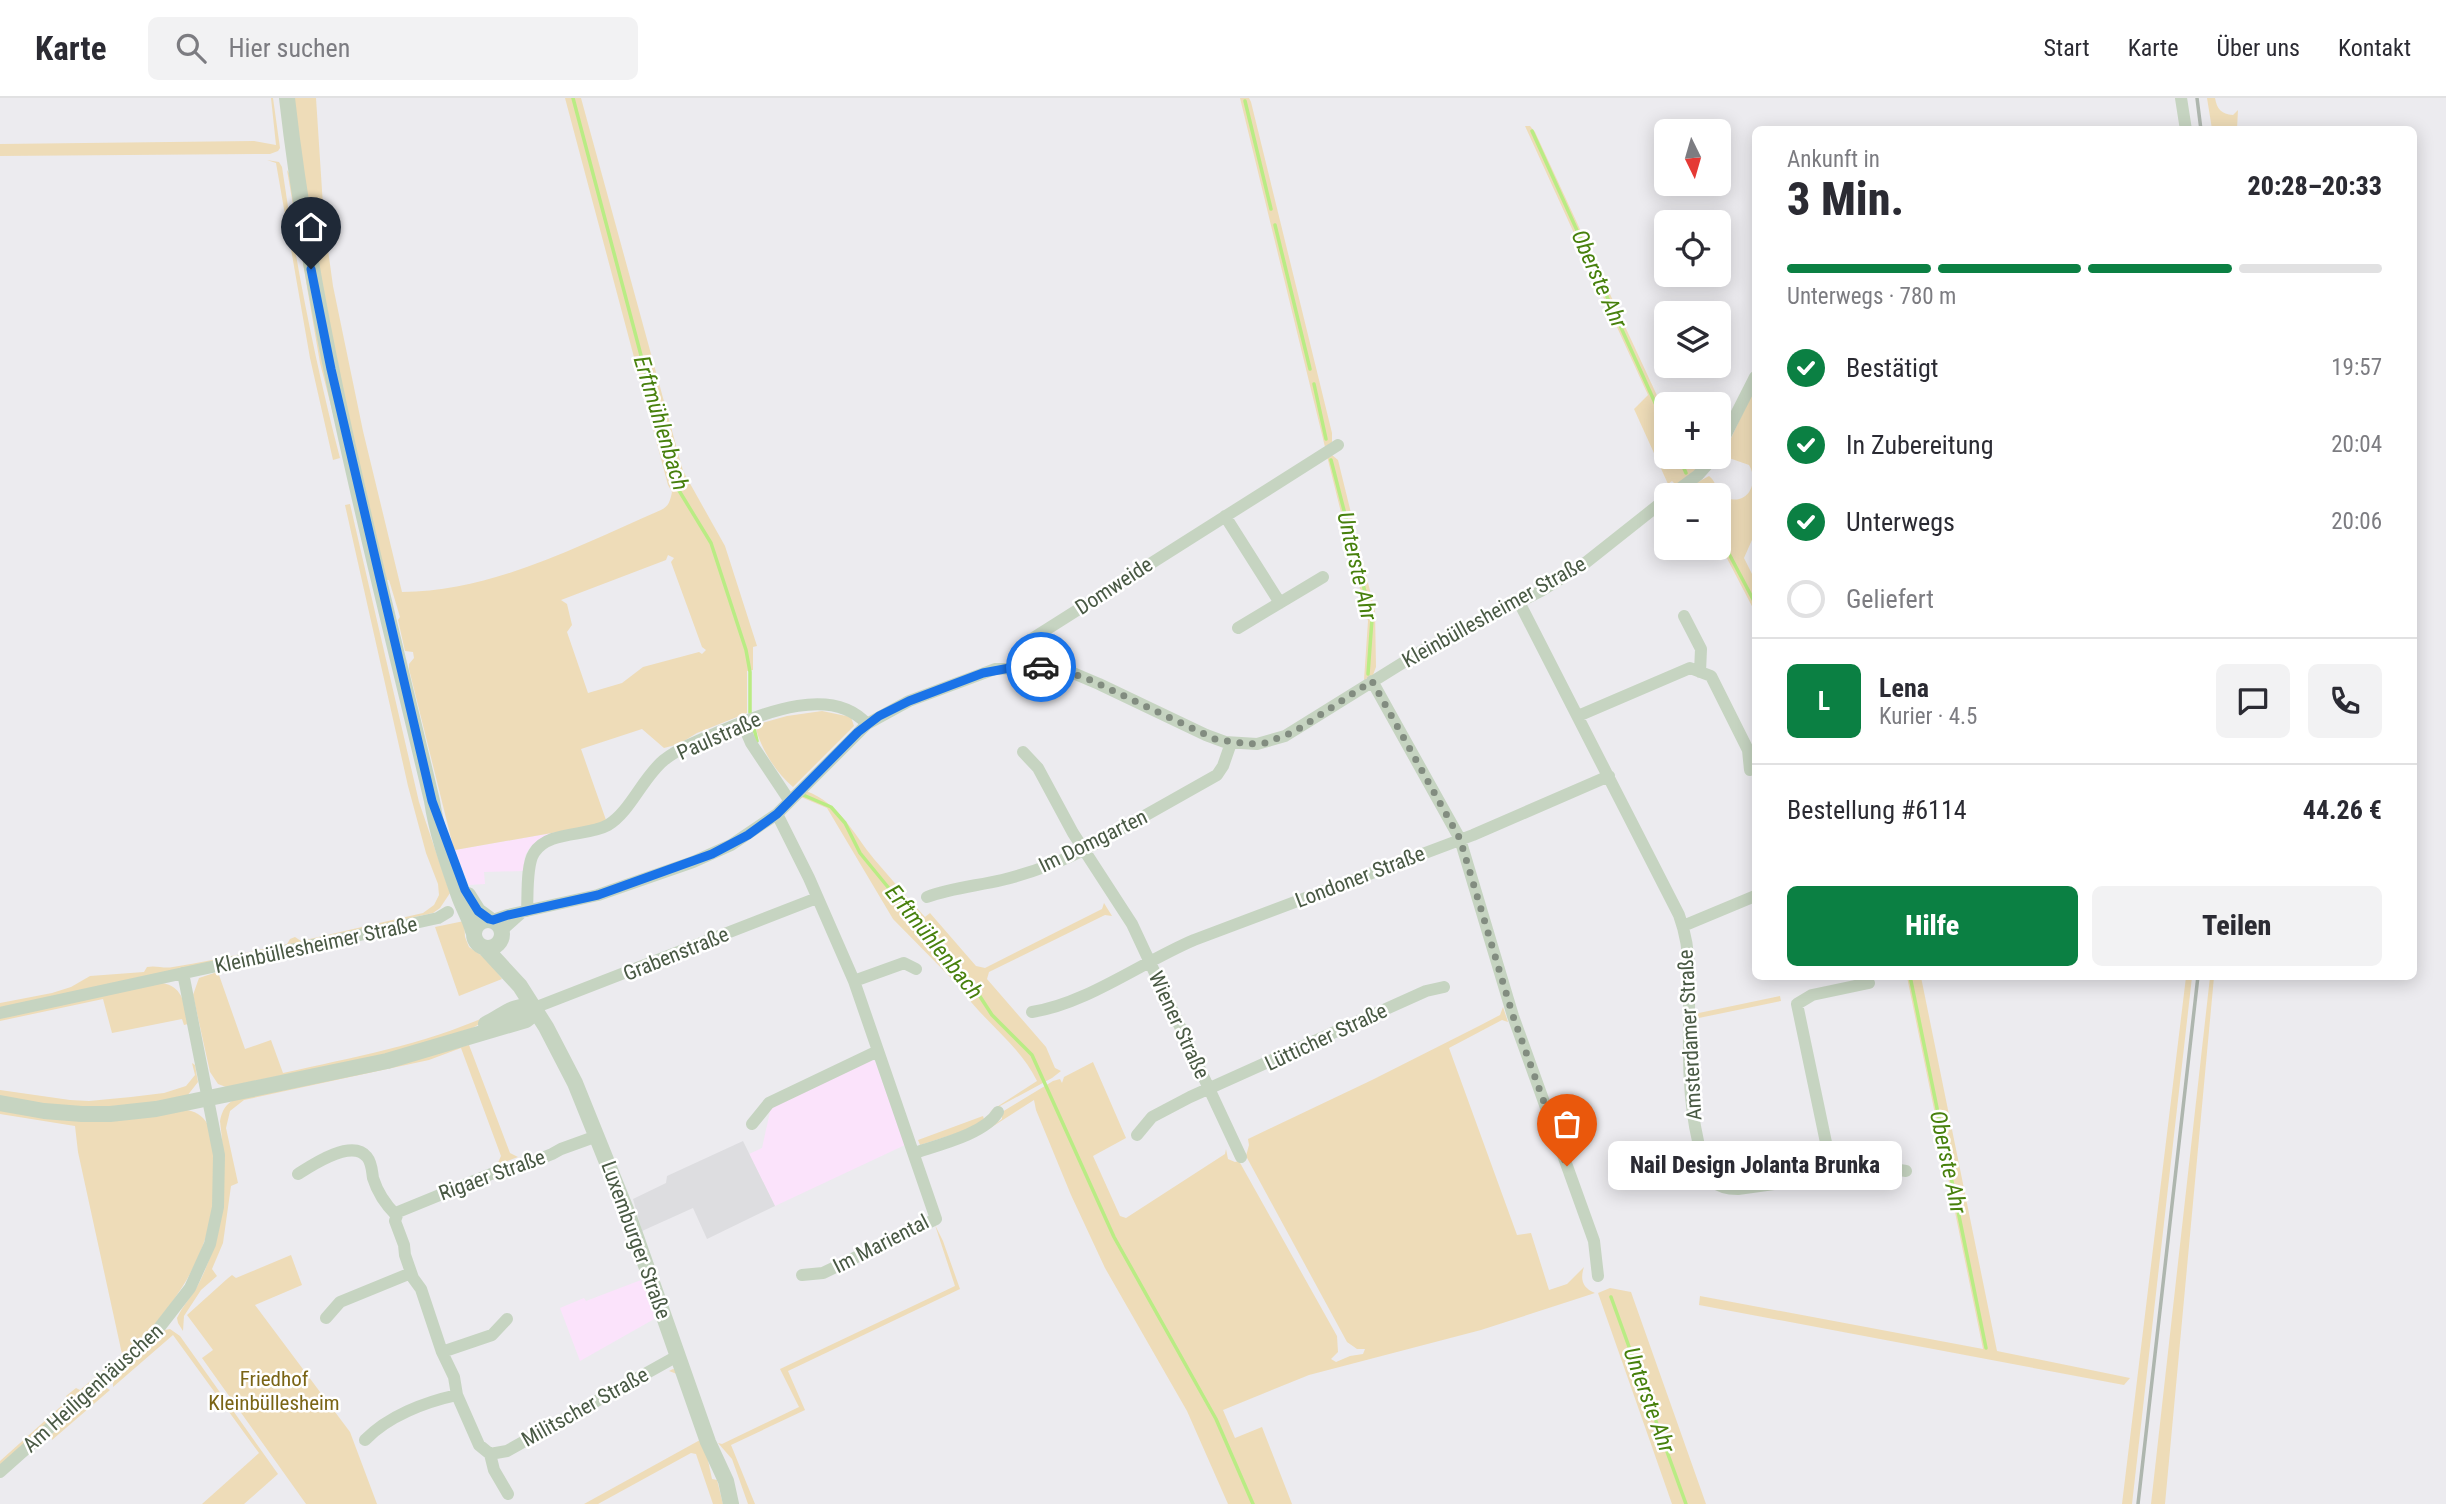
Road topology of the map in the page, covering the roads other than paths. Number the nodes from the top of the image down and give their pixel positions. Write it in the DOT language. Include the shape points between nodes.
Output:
graph roads {
  1 [pos="287,98"];
  2 [pos="2181,98"];
  3 [pos="2185,126"];
  4 [pos="1752,383"];
  5 [pos="1731,424"];
  6 [pos="1338,445"];
  7 [pos="1703,469"];
  8 [pos="1687,483"];
  9 [pos="1654,509"];
  10 [pos="1225,516"];
  11 [pos="1323,577"];
  12 [pos="1519,602"];
  13 [pos="1280,603"];
  14 [pos="1684,616"];
  15 [pos="1238,628"];
  16 [pos="1015,667"];
  17 [pos="1700,672"];
  18 [pos="1372,681"];
  19 [pos="1578,716"];
  20 [pos="748,720"];
  21 [pos="867,724"];
  22 [pos="1231,743"];
  23 [pos="1023,752"];
  24 [pos="1750,770"];
  25 [pos="1609,776"];
  26 [pos="795,794"];
  27 [pos="432,801"];
  28 [pos="777,814"];
  29 [pos="1460,839"];
  30 [pos="1084,849"];
  31 [pos="927,897"];
  32 [pos="1752,897"];
  33 [pos="817,898"];
  34 [pos="527,911"];
  35 [pos="447,912"];
  36 [pos="1683,926"];
  37 [pos="494,932"];
  38 [pos="1150,961"];
  39 [pos="916,970"];
  40 [pos="183,973"];
  41 [pos="854,981"];
  42 [pos="1869,983"];
  43 [pos="1444,987"];
  44 [pos="534,1008"];
  45 [pos="1032,1012"];
  46 [pos="0,1013"];
  47 [pos="878,1051"];
  48 [pos="1209,1090"];
  49 [pos="209,1098"];
  50 [pos="0,1103"];
  51 [pos="998,1112"];
  52 [pos="752,1124"];
  53 [pos="1137,1135"];
  54 [pos="597,1136"];
  55 [pos="914,1153"];
  56 [pos="1241,1157"];
  57 [pos="1906,1171"];
  58 [pos="298,1174"];
  59 [pos="1833,1176"];
  60 [pos="395,1218"];
  61 [pos="411,1273"];
  62 [pos="802,1275"];
  63 [pos="1598,1276"];
  64 [pos="326,1318"];
  65 [pos="507,1319"];
  66 [pos="442,1352"];
  67 [pos="679,1355"];
  68 [pos="457,1395"];
  69 [pos="365,1440"];
  70 [pos="490,1454"];
  71 [pos="0,1472"];
  72 [pos="508,1494"];
  73 [pos="731,1504"];
  1 -- 27 [label="street, Luxemburger Straße" via="304,229 328,356"];
  2 -- 3 [label="street"];
  4 -- 5 [label="street"];
  6 -- 10 [label="street, Domweide"];
  7 -- 8 [label="street"];
  9 -- 12 [label="street, Kleinbüllesheimer Straße" via="1584,564"];
  10 -- 13 [label="street"];
  10 -- 16 [label="street, Domweide" via="1030,640 1020,650"];
  11 -- 13 [label="street"];
  12 -- 18 [label="street, Kleinbüllesheimer Straße" via="1442,639"];
  12 -- 19 [label="street, Amsterdamer Straße"];
  13 -- 15 [label="street"];
  14 -- 17 [label="street" via="1701,649"];
  16 -- 21 [label="street, Kleinbüllesheimer Straße" via="970,677"];
  16 -- 22 [label="street, Kleinbüllesheimer Straße" via="1048,668 1084,677"];
  17 -- 19 [label="street" via="1690,668"];
  17 -- 24 [label="street" via="1711,676 1748,750"];
  18 -- 22 [label="street, Kleinbüllesheimer Straße" via="1285,736 1257,744"];
  18 -- 29 [label="street"];
  19 -- 25 [label="street, Amsterdamer Straße"];
  20 -- 21 [label="street, Paulstraße" via="794,707 825,705 852,711"];
  20 -- 26 [label="street" via="756,752"];
  20 -- 34 [label="street, Paulstraße" via="663,761 608,825 536,849 530,861"];
  21 -- 26 [label="street, Kleinbüllesheimer Straße"];
  22 -- 30 [label="street, Im Domgarten" via="1217,775"];
  23 -- 30 [label="street, Wiener Straße" via="1038,768"];
  25 -- 29 [label="street, Londoner Straße"];
  25 -- 36 [label="street, Amsterdamer Straße"];
  26 -- 28 [label="street, Kleinbüllesheimer Straße"];
  27 -- 37 [label="street, Luxemburger Straße" via="465,890"];
  27 -- 37 [label="street, Luxemburger Straße" via="441,845 473,931 478,923"];
  28 -- 33 [label="street, Im Mariental"];
  28 -- 34 [label="street, Kleinbüllesheimer Straße" via="731,845 693,862 598,895"];
  29 -- 38 [label="street, Londoner Straße"];
  29 -- 63 [label="street" via="1513,1016 1594,1241"];
  30 -- 31 [label="street, Im Domgarten" via="1018,876"];
  30 -- 38 [label="street, Wiener Straße"];
  32 -- 36 [label="street"];
  33 -- 41 [label="street, Im Mariental"];
  33 -- 44 [label="street, Grabenstraße"];
  34 -- 37 [label="street, Kleinbüllesheimer Straße"];
  35 -- 40 [label="street, Kleinbüllesheimer Straße" via="438,918"];
  36 -- 59 [label="street, Amsterdamer Straße" via="1689,973 1689,1091 1709,1176 1720,1186 1738,1189"];
  37 -- 44 [label="street, Luxemburger Straße"];
  38 -- 45 [label="street, Wiener Straße" via="1053,1009"];
  38 -- 48 [label="street, Wiener Straße"];
  39 -- 41 [label="street" via="904,963"];
  40 -- 46 [label="street, Kleinbüllesheimer Straße"];
  40 -- 49 [label="street"];
  41 -- 47 [label="street, Im Mariental"];
  42 -- 59 [label="street" via="1812,995 1797,1004"];
  43 -- 48 [label="street, Lütticher Straße" via="1426,991"];
  44 -- 49 [label="street" via="515,1007 461,1038 387,1061"];
  44 -- 54 [label="street, Luxemburger Straße" via="570,1071"];
  47 -- 52 [label="street" via="769,1103"];
  47 -- 55 [label="street, Im Mariental"];
  48 -- 53 [label="street, Wiener Straße" via="1152,1117"];
  48 -- 56 [label="street, Wiener Straße"];
  49 -- 50 [label="street" via="110,1114 54,1112"];
  49 -- 71 [label="street, Am Heiligenhäuschen" via="218,1144 219,1193 213,1233 196,1278 152,1337"];
  51 -- 55 [label="street" via="979,1129"];
  54 -- 60 [label="street, Rigaer Straße" via="406,1207"];
  54 -- 67 [label="street, Luxemburger Straße"];
  55 -- 62 [label="street, Im Mariental" via="936,1219 823,1273"];
  57 -- 59 [label="street, Amsterdamer Straße" via="1887,1168"];
  58 -- 60 [label="street" via="326,1156 360,1153 369,1161 381,1199"];
  60 -- 61 [label="street"];
  61 -- 64 [label="street" via="340,1302"];
  61 -- 66 [label="street"];
  65 -- 66 [label="street" via="492,1335"];
  66 -- 68 [label="street"];
  67 -- 70 [label="street, Militscher Straße" via="507,1451"];
  67 -- 73 [label="street, Luxemburger Straße"];
  68 -- 69 [label="street" via="378,1426"];
  68 -- 70 [label="street" via="479,1445"];
  70 -- 72 [label="street"];
}
